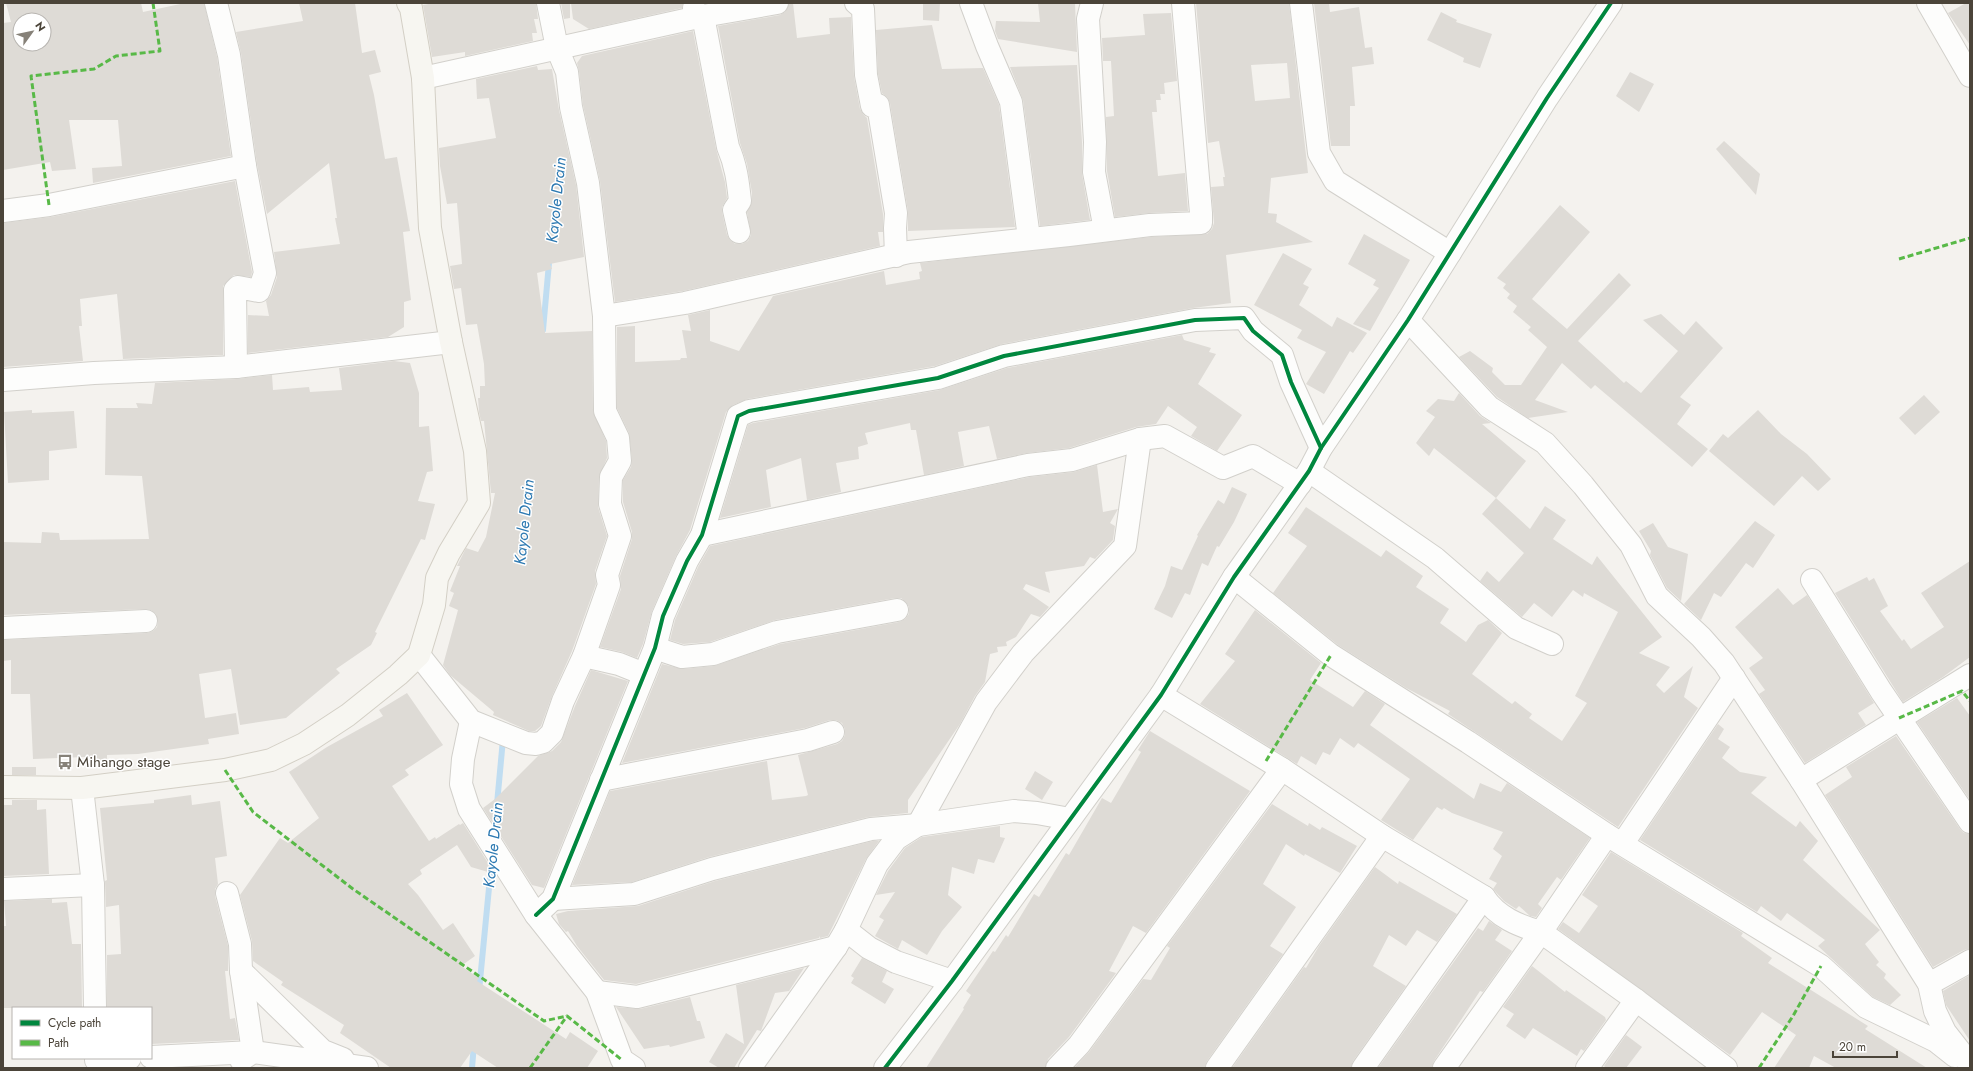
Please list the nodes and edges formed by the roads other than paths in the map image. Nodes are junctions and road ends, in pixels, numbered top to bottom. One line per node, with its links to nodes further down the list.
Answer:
1 (216, 3): 16 (street)
2 (408, 3): 15 (street)
3 (548, 3): 13 (street)
4 (777, 3): 12 (street)
5 (856, 3): 22 (street)
6 (971, 3): 20 (street)
7 (1092, 3): 18 (street)
8 (1183, 3): 18 (street)
9 (1301, 3): 21 (street)
10 (1611, 3): 21 (street)
11 (1928, 3): 14 (street)
12 (698, 9): 13 (street); 19 (street)
13 (557, 48): 15 (street); 23 (street)
14 (1970, 76)
15 (423, 78): 25 (street)
16 (245, 166): 17 (street); 26 (street)
17 (3, 211)
18 (1105, 230): 20 (street)
19 (739, 232)
20 (1029, 238): 22 (street)
21 (1450, 253): 24 (street)
22 (896, 256): 23 (street)
23 (604, 316): 40 (street)
24 (1408, 320): 29 (street); 43 (street)
25 (451, 342): 26 (street); 39 (street)
26 (236, 367): 27 (street)
27 (3, 380)
28 (1140, 439): 30 (street); 31 (street); 55 (street)
29 (1321, 448): 30 (street); 31 (street)
30 (1305, 478): 32 (street); 37 (street)
31 (702, 536): 38 (street)
32 (1234, 577): 44 (street); 57 (street)
33 (1812, 580): 45 (street)
34 (897, 610): 38 (street)
35 (146, 621): 36 (street)
36 (3, 628)
37 (1552, 644)
38 (655, 648): 41 (street)
39 (418, 655): 46 (street); 52 (street)
40 (584, 656): 41 (street); 46 (street)
41 (644, 674): 49 (street)
42 (1970, 675): 45 (street)
43 (1734, 678): 50 (street); 57 (street)
44 (1161, 695): 48 (street); 53 (street)
45 (1899, 718): 50 (street); 54 (street)
46 (471, 721): 63 (street)
47 (833, 732): 49 (street)
48 (1282, 769): 56 (street); 84 (street)
49 (601, 780): 62 (street)
50 (1801, 780): 69 (street)
51 (3, 787): 52 (street)
52 (82, 788): 58 (street)
53 (1070, 819): 55 (street); 68 (street)
54 (1970, 822)
55 (918, 825): 62 (street); 65 (street)
56 (1382, 836): 61 (street); 85 (street)
57 (1615, 839): 64 (street); 89 (street)
58 (93, 885): 59 (street); 72 (street)
59 (3, 890)
60 (227, 893): 67 (street)
61 (1484, 896): 64 (street); 86 (street)
62 (553, 899): 63 (street)
63 (536, 915): 70 (street)
64 (1541, 932): 71 (street); 87 (street)
65 (841, 939): 68 (street); 70 (street); 82 (street)
66 (1970, 962): 69 (street)
67 (241, 971): 73 (street); 80 (street)
68 (952, 981): 83 (street)
69 (1929, 984): 77 (street)
70 (597, 992): 81 (street)
71 (1636, 1000): 78 (street); 88 (street)
72 (95, 1007)
73 (253, 1052): 74 (street); 79 (street); 80 (street)
74 (152, 1057)
75 (122, 1059): 76 (street)
76 (96, 1062)
77 (1970, 1064)
78 (1723, 1067)
79 (236, 1068)
80 (368, 1068)
81 (634, 1068)
82 (750, 1068)
83 (885, 1068)
84 (1057, 1068)
85 (1217, 1068)
86 (1362, 1068)
87 (1444, 1068)
88 (1588, 1068)
89 (1970, 1068)

